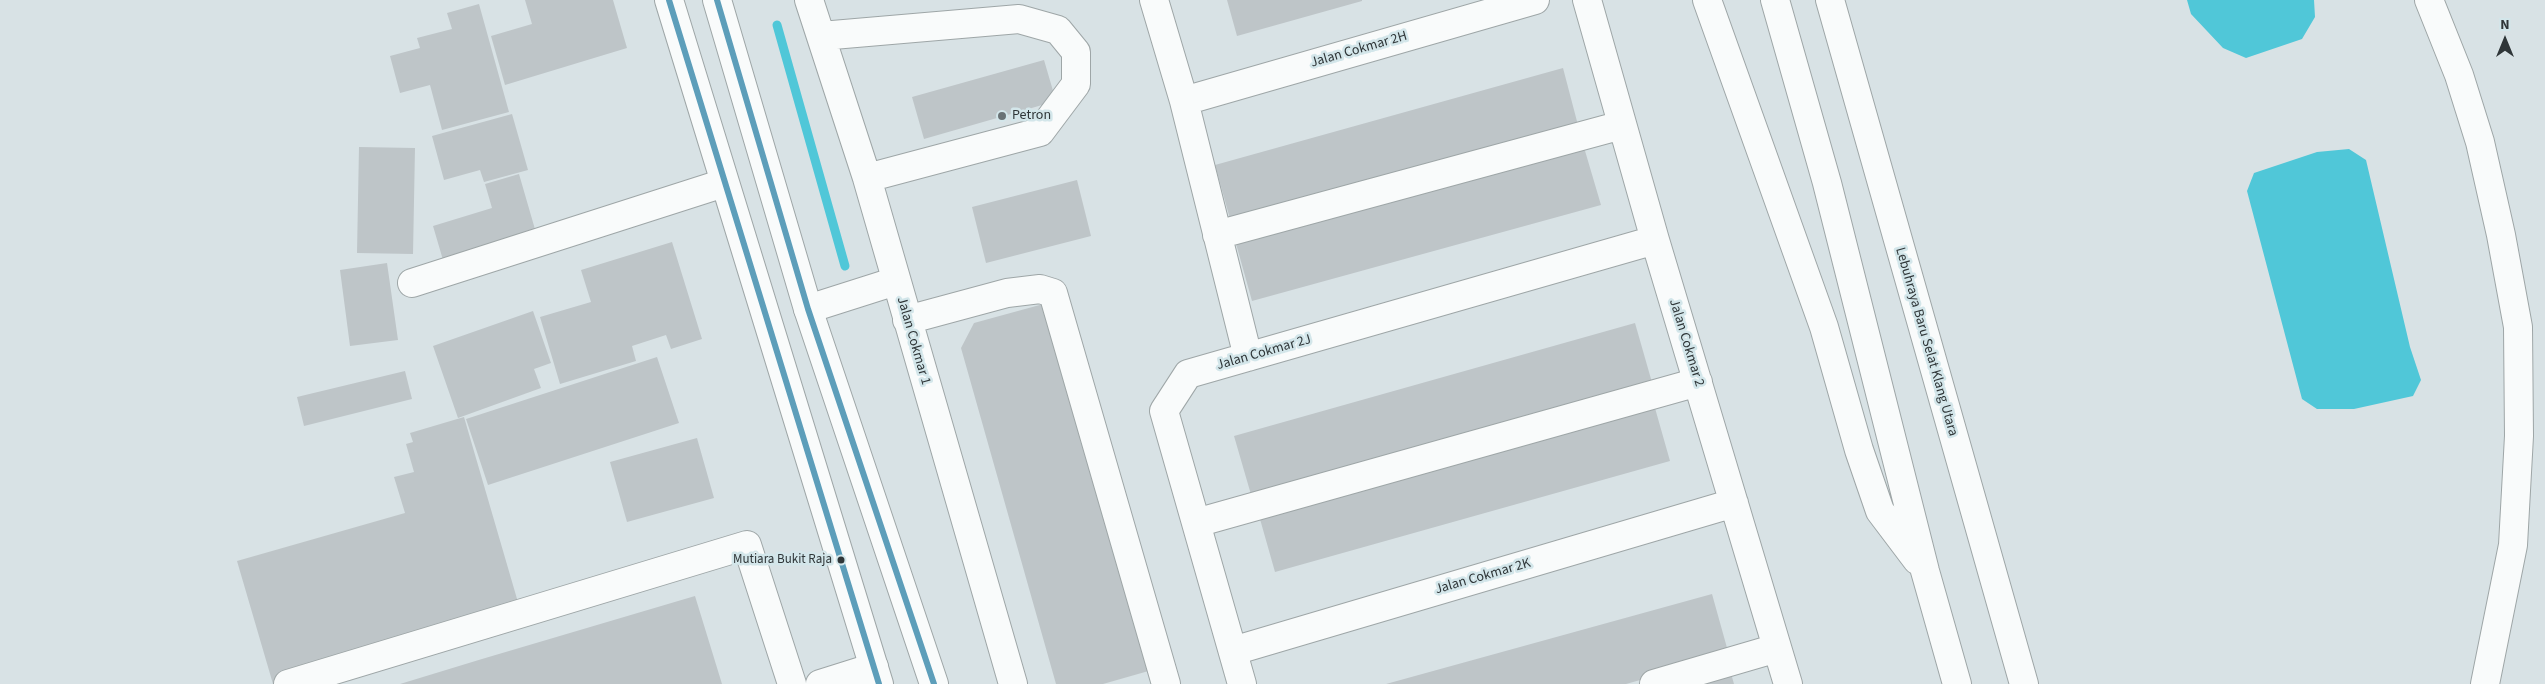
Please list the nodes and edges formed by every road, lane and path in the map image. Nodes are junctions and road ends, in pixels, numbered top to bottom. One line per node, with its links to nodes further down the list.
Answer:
1 (669, 0): 15 (main road)
2 (717, 0): 20 (main road)
3 (810, 0): 11 (main road, Jalan Cokmar 1)
4 (1154, 0): 12 (main road)
5 (1534, 0): 12 (main road, Jalan Cokmar 2H)
6 (1587, 0): 13 (main road, Jalan Cokmar 2)
7 (1707, 0): 26 (main road)
8 (1775, 0): 26 (main road)
9 (1830, 0): 41 (main road, Lebuhraya Baru Selat Klang Utara)
10 (2429, 0): 42 (main road)
11 (821, 36): 14 (main road, Jalan Cokmar 1); 14 (main road)
12 (1184, 101): 16 (main road)
13 (1622, 125): 16 (main road); 17 (main road, Jalan Cokmar 2)
14 (867, 178): 18 (main road, Jalan Cokmar 1)
15 (724, 183): 19 (main road); 29 (main road)
16 (1217, 235): 22 (main road)
17 (1655, 240): 22 (main road, Jalan Cokmar 2J); 23 (main road, Jalan Cokmar 2)
18 (896, 281): 20 (main road); 21 (main road, Jalan Cokmar 1)
19 (412, 283)
20 (808, 309): 35 (main road)
21 (907, 320): 31 (main road); 36 (main road, Jalan Cokmar 1)
22 (1248, 357): 25 (main road, Jalan Cokmar 2J)
23 (1698, 382): 24 (main road, Jalan Cokmar 2); 25 (main road)
24 (1734, 503): 27 (main road, Jalan Cokmar 2); 28 (main road, Jalan Cokmar 2K)
25 (1196, 523): 28 (main road, Jalan Cokmar 2J)
26 (1925, 571): 40 (main road)
27 (1777, 648): 38 (main road); 39 (main road, Jalan Cokmar 2)
28 (1233, 650): 37 (main road, Jalan Cokmar 2J)
29 (876, 676): 34 (main road)
30 (326, 679): 32 (main road); 33 (main road)
31 (1162, 683)
32 (288, 684)
33 (792, 684)
34 (820, 684)
35 (934, 684)
36 (1013, 684)
37 (1242, 684)
38 (1654, 684)
39 (1788, 684)
40 (1957, 684)
41 (2024, 684)
42 (2486, 684)

